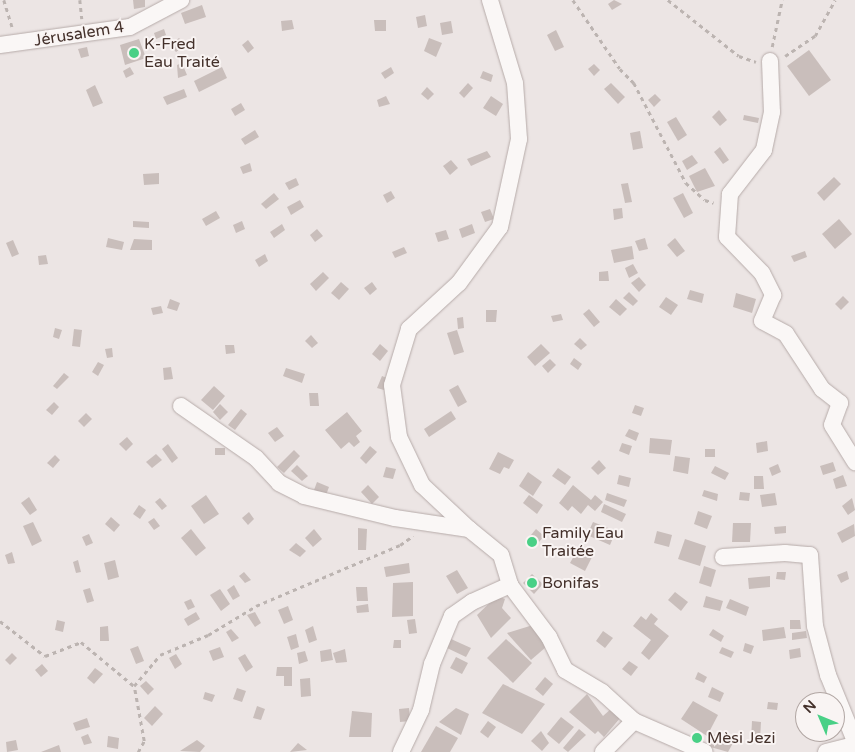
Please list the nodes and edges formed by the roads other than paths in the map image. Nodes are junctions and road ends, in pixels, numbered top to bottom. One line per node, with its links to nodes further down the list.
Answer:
1 (181, 0): 3 (street, Jérusalem 4)
2 (490, 0): 9 (street)
3 (0, 45)
4 (770, 61): 6 (street)
5 (181, 406): 8 (street)
6 (855, 462)
7 (270, 486): 8 (street)
8 (287, 486): 9 (street)
9 (469, 529): 11 (street)
10 (723, 557): 13 (street)
11 (510, 585): 12 (street); 15 (street)
12 (634, 722): 16 (street); 17 (street)
13 (855, 741)
14 (855, 746): 18 (street)
15 (401, 752)
16 (603, 752)
17 (706, 752)
18 (826, 752)

